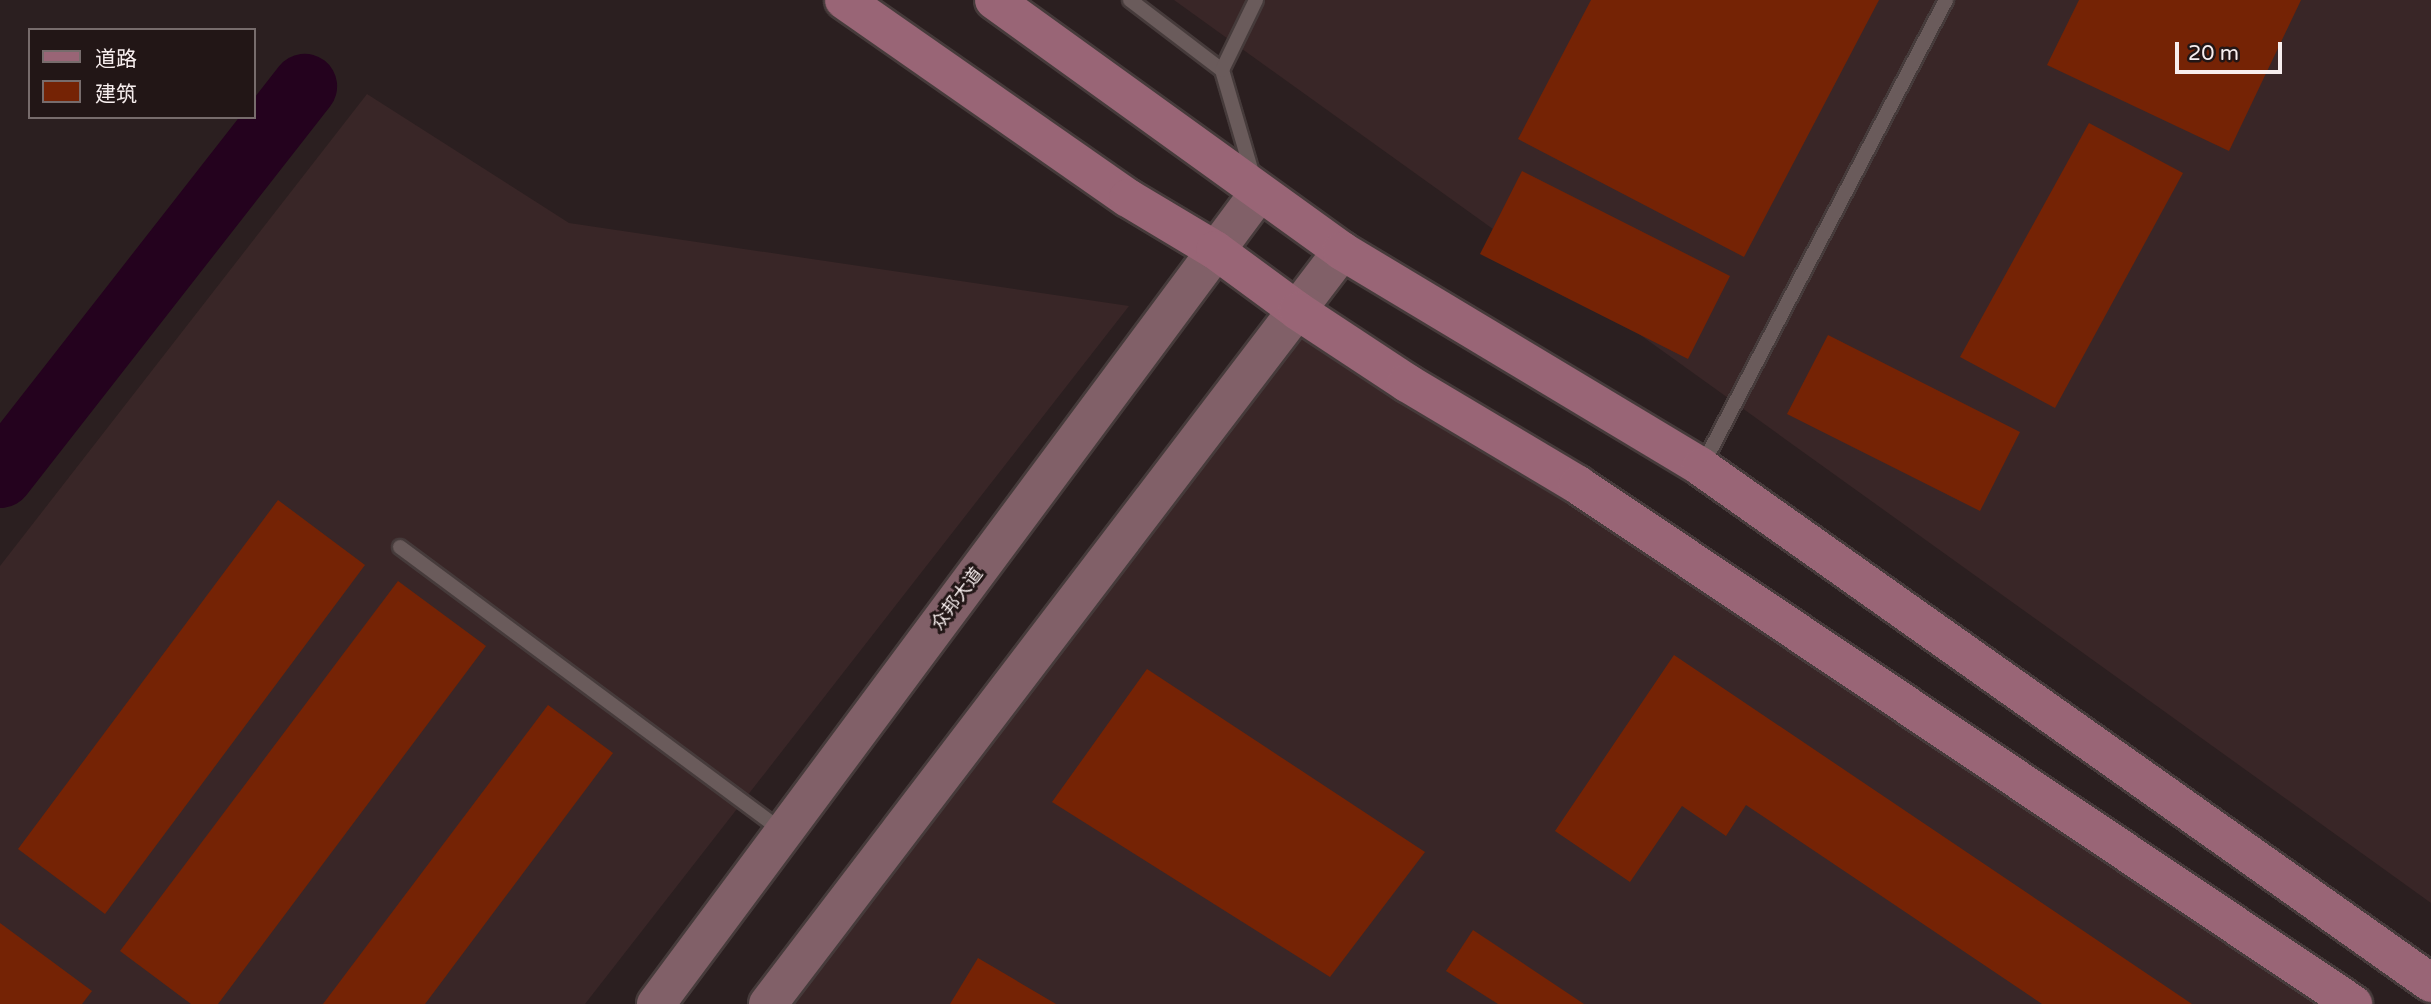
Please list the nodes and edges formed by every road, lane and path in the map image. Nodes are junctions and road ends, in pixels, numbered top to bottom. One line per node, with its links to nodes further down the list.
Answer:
1 (844, 0): 8 (main road)
2 (993, 0): 7 (main road)
3 (1130, 0): 6 (lane)
4 (1256, 0): 6 (lane)
5 (1946, 0): 11 (lane)
6 (1222, 70): 7 (lane)
7 (1258, 194): 8 (main road, 众邦大道); 9 (main road)
8 (1215, 250): 10 (main road); 13 (main road, 众邦大道)
9 (1342, 251): 10 (main road); 11 (main road)
10 (1298, 312): 16 (main road); 17 (main road)
11 (1702, 467): 14 (main road)
12 (400, 547): 13 (lane)
13 (784, 832): 15 (main road, 众邦大道)
14 (2431, 983)
15 (656, 1004)
16 (768, 1004)
17 (2353, 1004)

